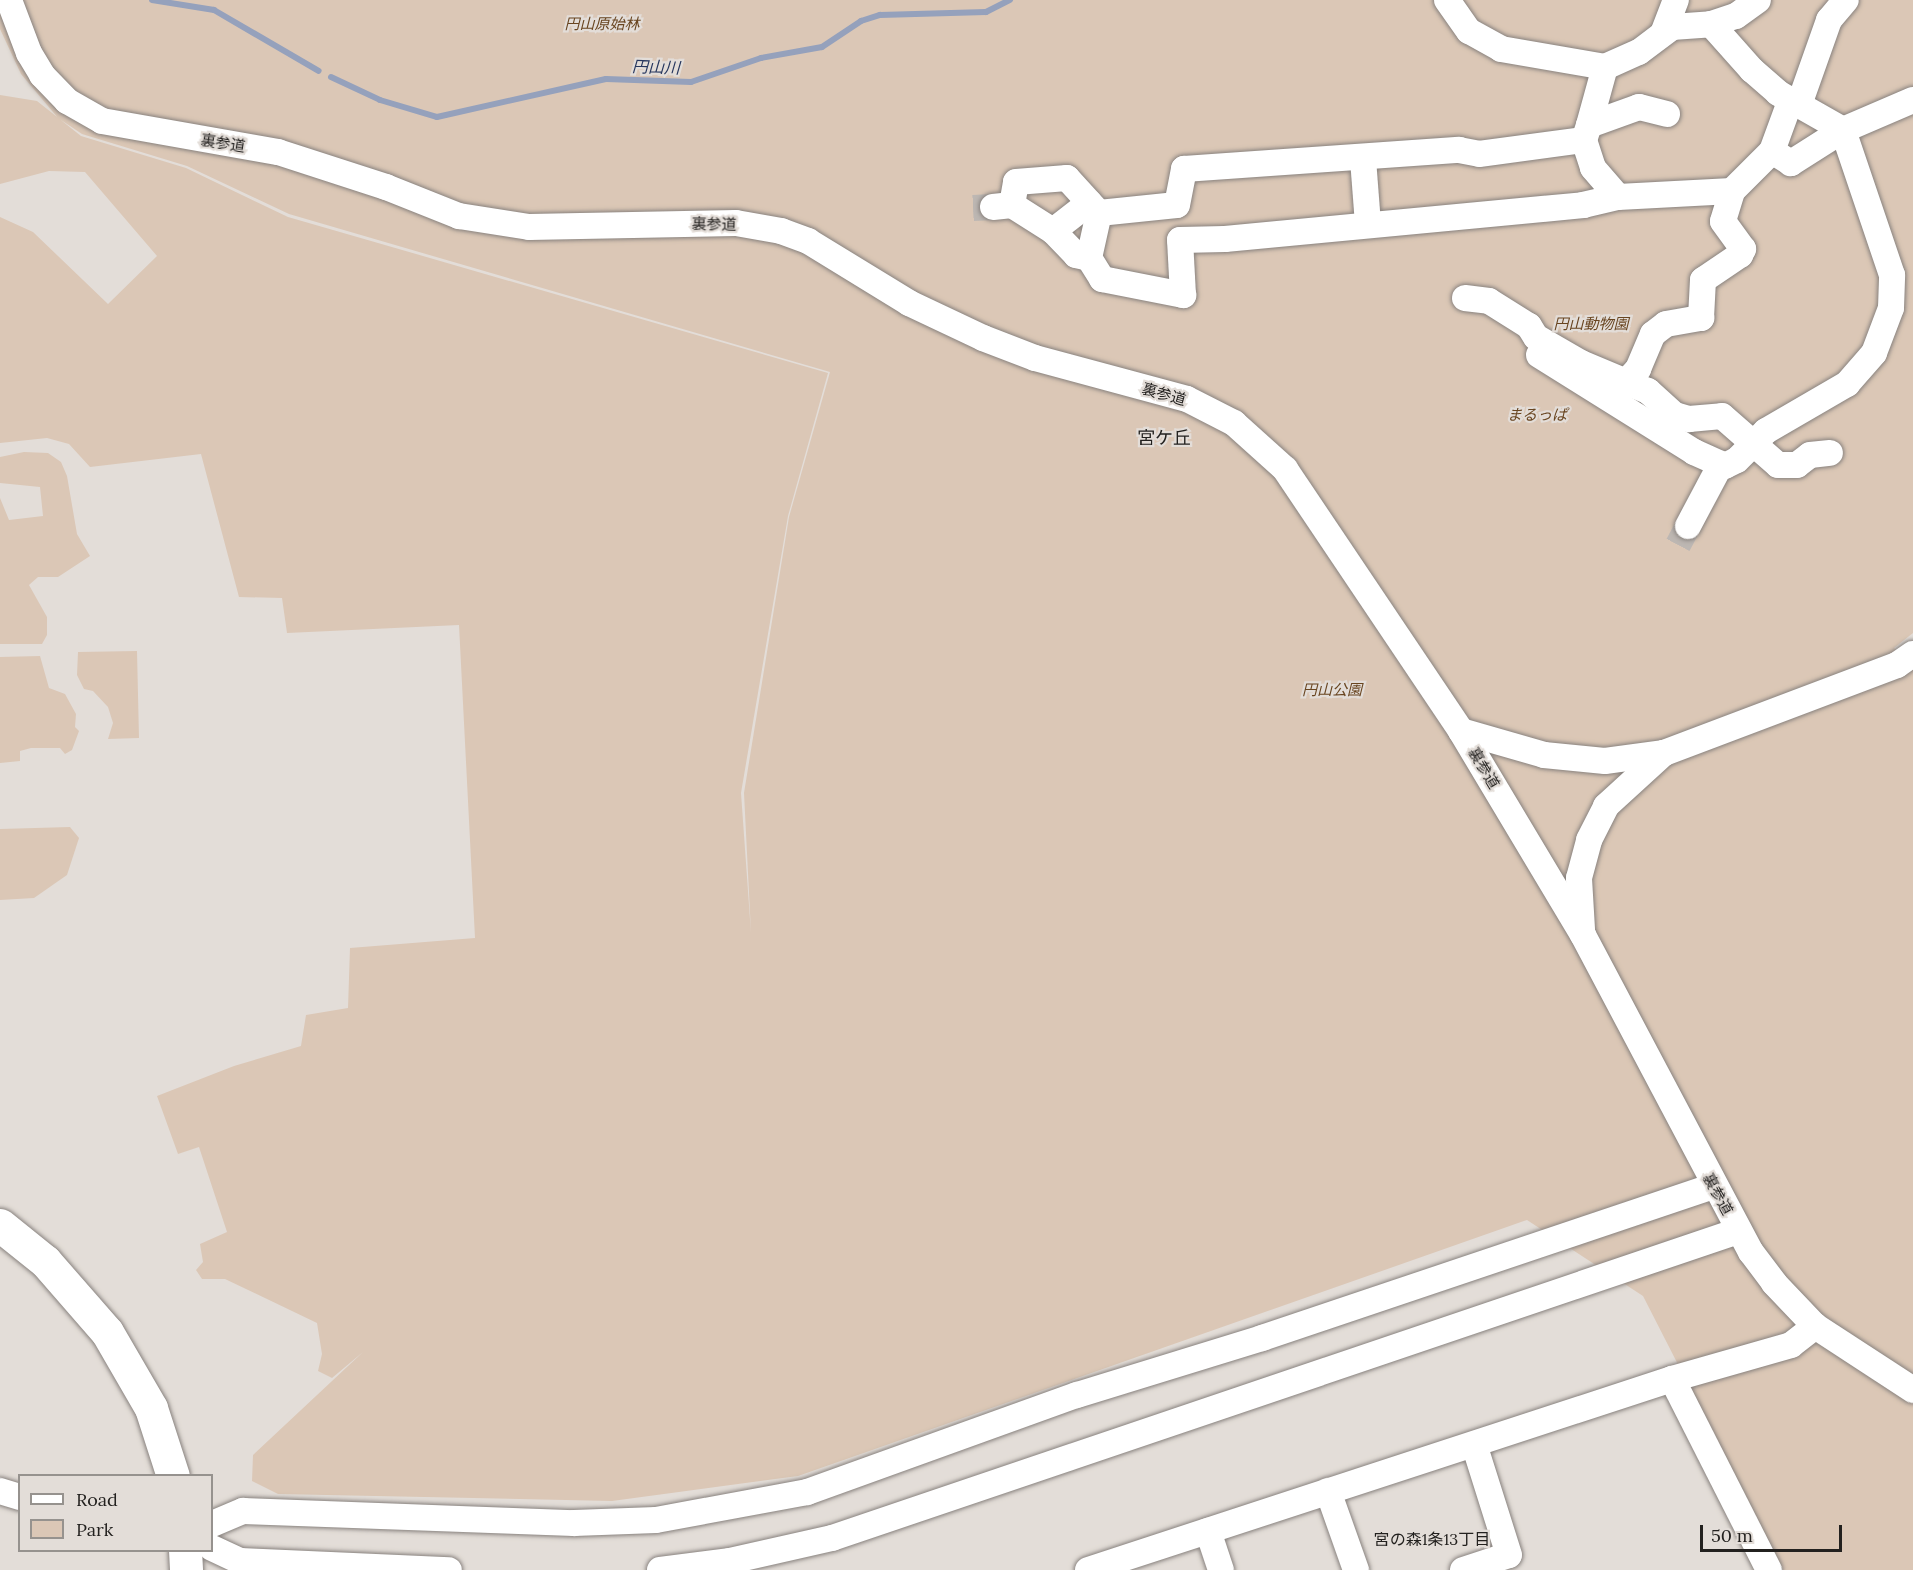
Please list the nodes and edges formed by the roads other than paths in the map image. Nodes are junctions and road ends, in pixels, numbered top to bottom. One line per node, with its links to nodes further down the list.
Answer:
1 (9, 0): 32 (street, 裏参道)
2 (1447, 0): 8 (street)
3 (1676, 0): 7 (street)
4 (1758, 0): 6 (street)
5 (1840, 2): 10 (street)
6 (1711, 24): 7 (street); 10 (street)
7 (1664, 31): 8 (street)
8 (1605, 67): 13 (street)
9 (1913, 100): 12 (street)
10 (1796, 101): 12 (street); 14 (street)
11 (1667, 114): 13 (street)
12 (1842, 130): 14 (street); 27 (street)
13 (1586, 133): 15 (street); 17 (street)
14 (1772, 152): 16 (street)
15 (1363, 159): 18 (street); 20 (street)
16 (1732, 191): 17 (street); 26 (street)
17 (1618, 197): 20 (street)
18 (1177, 206): 19 (street); 22 (street)
19 (1094, 208): 21 (street); 21 (street); 23 (street)
20 (1368, 224): 22 (street)
21 (1053, 231): 23 (street)
22 (1180, 240): 23 (street)
23 (1089, 258)
24 (1465, 298): 26 (street)
25 (1539, 355): 29 (street)
26 (1624, 384): 27 (street)
27 (1752, 442): 28 (street); 29 (street)
28 (1830, 453)
29 (1721, 464): 30 (street)
30 (1688, 526)
31 (1913, 654): 33 (street)
32 (1461, 731): 33 (street); 34 (street, 裏参道)
33 (1664, 753): 34 (street)
34 (1583, 935): 35 (street, 裏参道)
35 (1713, 1186): 37 (street, 裏参道); 46 (street)
36 (0, 1225): 42 (main road)
37 (1738, 1231): 38 (street, 裏参道); 53 (street)
38 (1815, 1326): 39 (street); 40 (street, 裏参道)
39 (1672, 1379): 41 (street); 58 (street)
40 (1913, 1390)
41 (1474, 1444): 44 (street); 57 (street)
42 (172, 1474)
43 (0, 1491): 45 (street)
44 (1328, 1491): 47 (street); 56 (street)
45 (18, 1496)
46 (213, 1524)
47 (1208, 1531): 54 (street); 55 (street)
48 (213, 1548): 51 (street)
49 (185, 1552): 50 (main road)
50 (186, 1570)
51 (449, 1570)
52 (660, 1570): 53 (street)
53 (672, 1570)
54 (1088, 1570)
55 (1221, 1570)
56 (1356, 1570)
57 (1463, 1570)
58 (1769, 1570)

